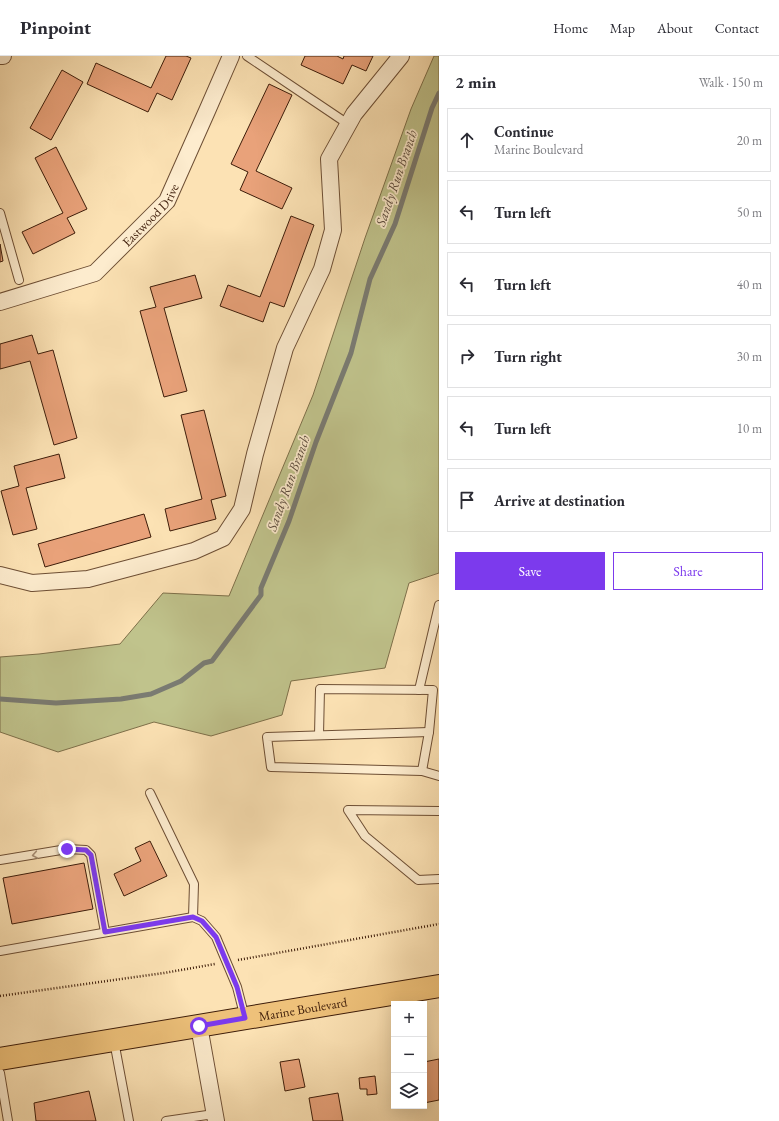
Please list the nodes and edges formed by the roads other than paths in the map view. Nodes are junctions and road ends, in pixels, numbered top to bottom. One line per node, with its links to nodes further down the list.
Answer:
1 (0, 56): 2 (street)
2 (3, 56)
3 (247, 56): 6 (lane)
4 (401, 56): 6 (street)
5 (228, 57): 9 (street, Eastwood Drive)
6 (348, 124): 10 (street)
7 (0, 213): 8 (lane)
8 (19, 280)
9 (0, 302)
10 (0, 575)
11 (439, 605): 12 (lane)
12 (419, 690): 13 (lane); 14 (lane)
13 (429, 732): 14 (lane); 15 (lane)
14 (320, 735): 15 (lane)
15 (422, 771): 16 (lane)
16 (439, 776)
17 (150, 793): 21 (lane)
18 (439, 811): 20 (lane)
19 (0, 860): 22 (lane, one-way to 19)
20 (439, 879)
21 (193, 917): 22 (lane); 25 (lane)
22 (105, 932): 23 (lane)
23 (0, 949)
24 (439, 986): 25 (main road, Marine Boulevard)
25 (245, 1018): 26 (main road, Marine Boulevard)
26 (199, 1026): 27 (main road, Marine Boulevard); 30 (street)
27 (113, 1040): 28 (main road, Marine Boulevard); 32 (lane)
28 (0, 1059)
29 (0, 1073): 31 (lane)
30 (215, 1117): 33 (lane)
31 (8, 1121)
32 (129, 1121)
33 (166, 1121)

